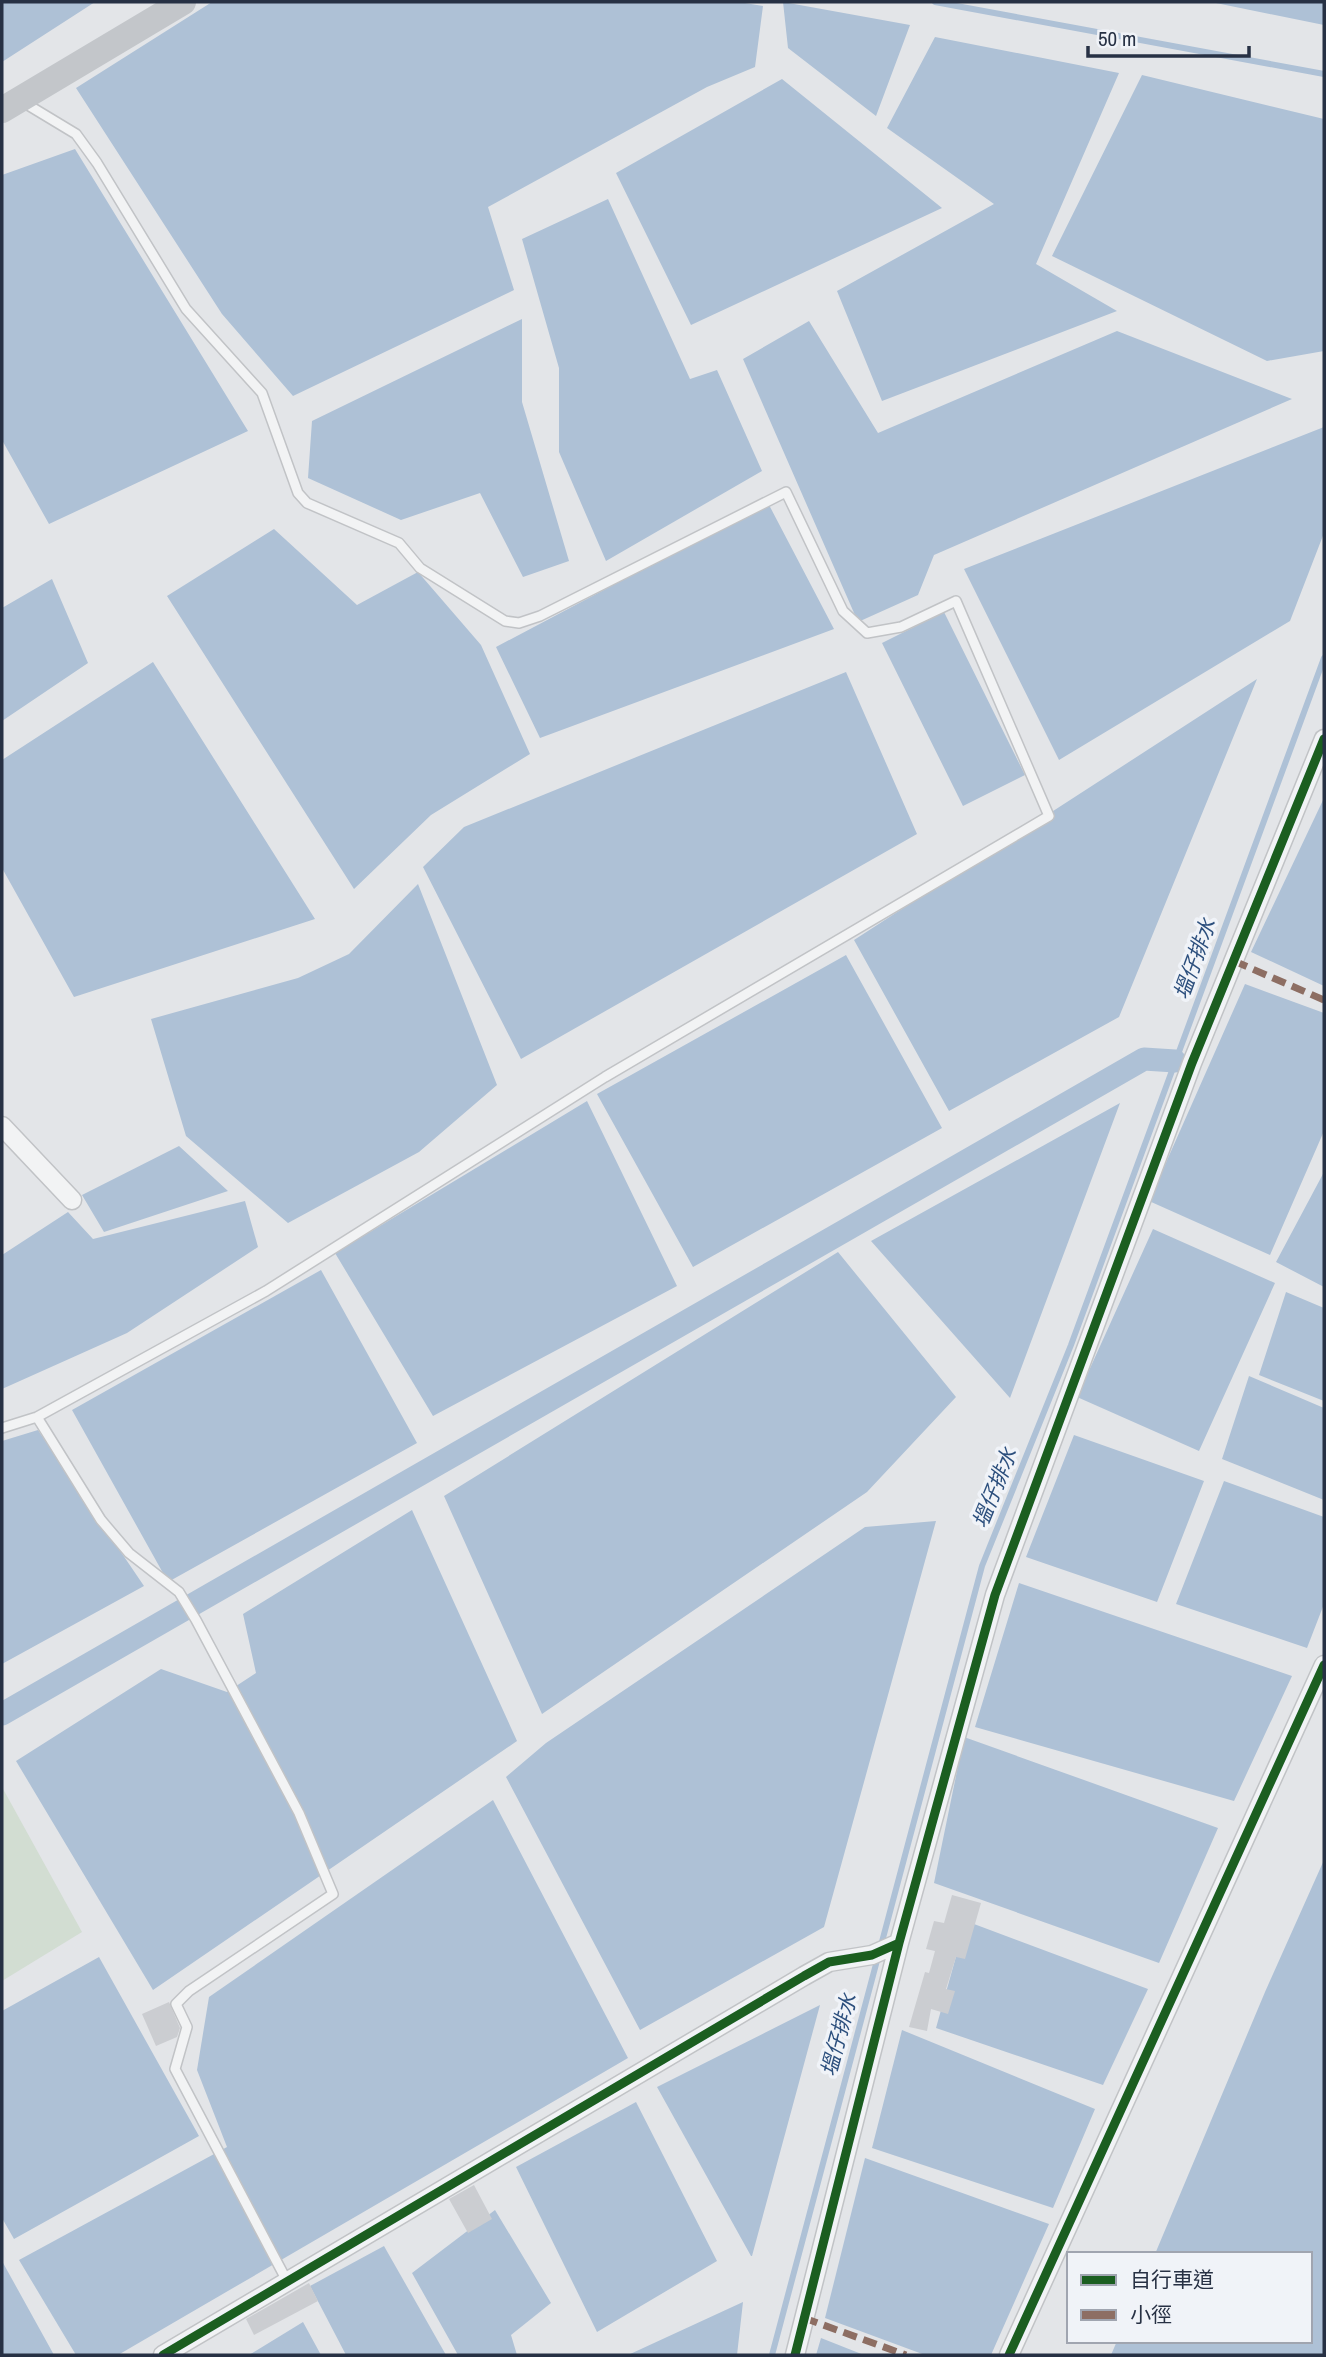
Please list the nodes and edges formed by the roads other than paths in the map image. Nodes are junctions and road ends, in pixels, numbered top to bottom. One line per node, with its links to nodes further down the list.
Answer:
1 (183, 2): 2 (main road)
2 (10, 105): 6 (lane)
3 (1324, 739): 9 (street)
4 (2, 1126): 5 (street)
5 (72, 1200)
6 (37, 1417): 7 (lane); 10 (lane)
7 (2, 1428)
8 (1324, 1665): 13 (street)
9 (899, 1943): 10 (street); 12 (street)
10 (287, 2281): 11 (street)
11 (163, 2355)
12 (795, 2355)
13 (1009, 2355)

